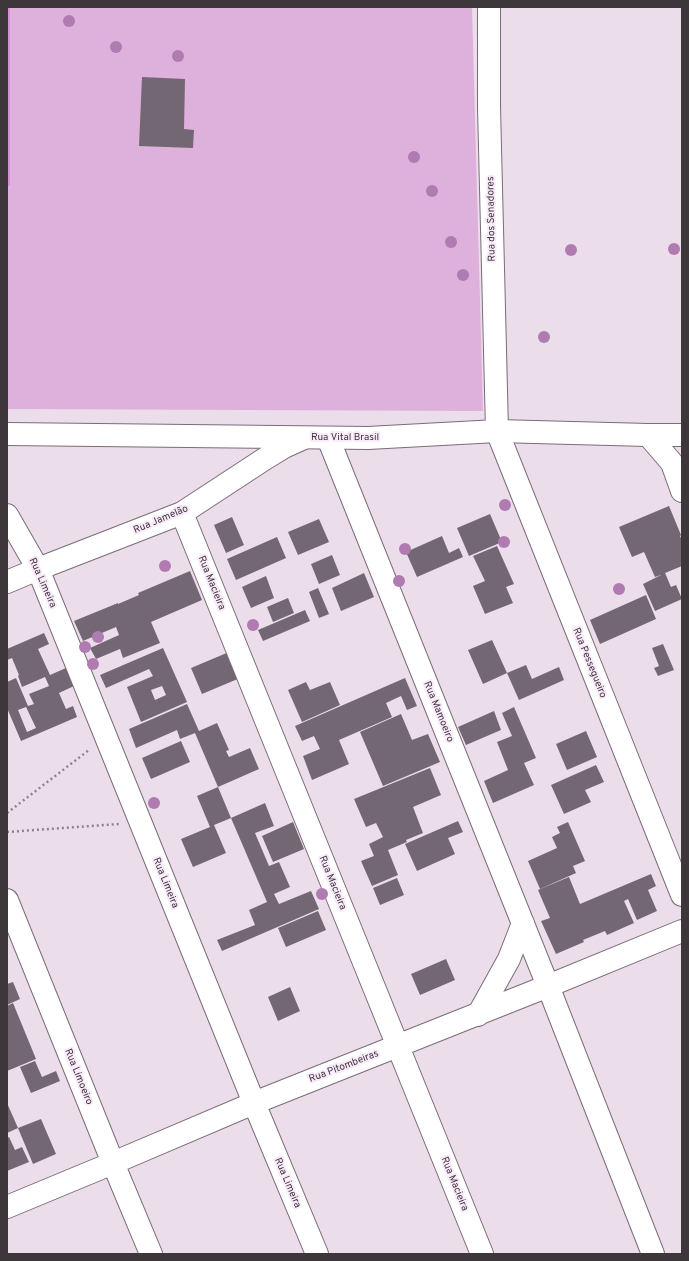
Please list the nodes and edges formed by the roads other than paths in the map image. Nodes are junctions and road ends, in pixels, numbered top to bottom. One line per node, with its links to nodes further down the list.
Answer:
1 (489, 7): 2 (street, Rua dos Senadores)
2 (497, 431): 4 (street, Rua Vital Brasil); 7 (street, Rua Vital Brasil); 13 (street, Rua Pessegueiro)
3 (7, 434): 6 (street, Rua Vital Brasil)
4 (648, 435): 5 (street, Rua Vital Brasil); 8 (street)
5 (682, 435)
6 (304, 438): 7 (street, Rua Vital Brasil); 9 (street, Rua Jamelão)
7 (328, 438): 15 (street, Rua Mamoeiro)
8 (682, 491)
9 (182, 513): 11 (street, Rua Jamelão); 19 (street, Rua Macieira)
10 (7, 515): 11 (street, Rua Limeira)
11 (38, 569): 12 (street, Rua Jamelão); 20 (street, Rua Limeira)
12 (7, 582)
13 (682, 895)
14 (7, 900): 21 (street, Rua Limoeiro)
15 (523, 923): 17 (street, Rua Mamoeiro); 18 (street)
16 (682, 931): 17 (street, Rua Pitombeiras)
17 (548, 986): 18 (street, Rua Pitombeiras); 26 (street, Rua Mamoeiro)
18 (478, 1014): 19 (street, Rua Pitombeiras)
19 (398, 1046): 20 (street, Rua Pitombeiras); 25 (street, Rua Macieira)
20 (254, 1102): 21 (street, Rua Pitombeiras); 24 (street, Rua Limeira)
21 (113, 1164): 22 (street, Rua Pitombeiras); 23 (street, Rua Limoeiro)
22 (7, 1207)
23 (151, 1254)
24 (317, 1254)
25 (482, 1254)
26 (653, 1254)

